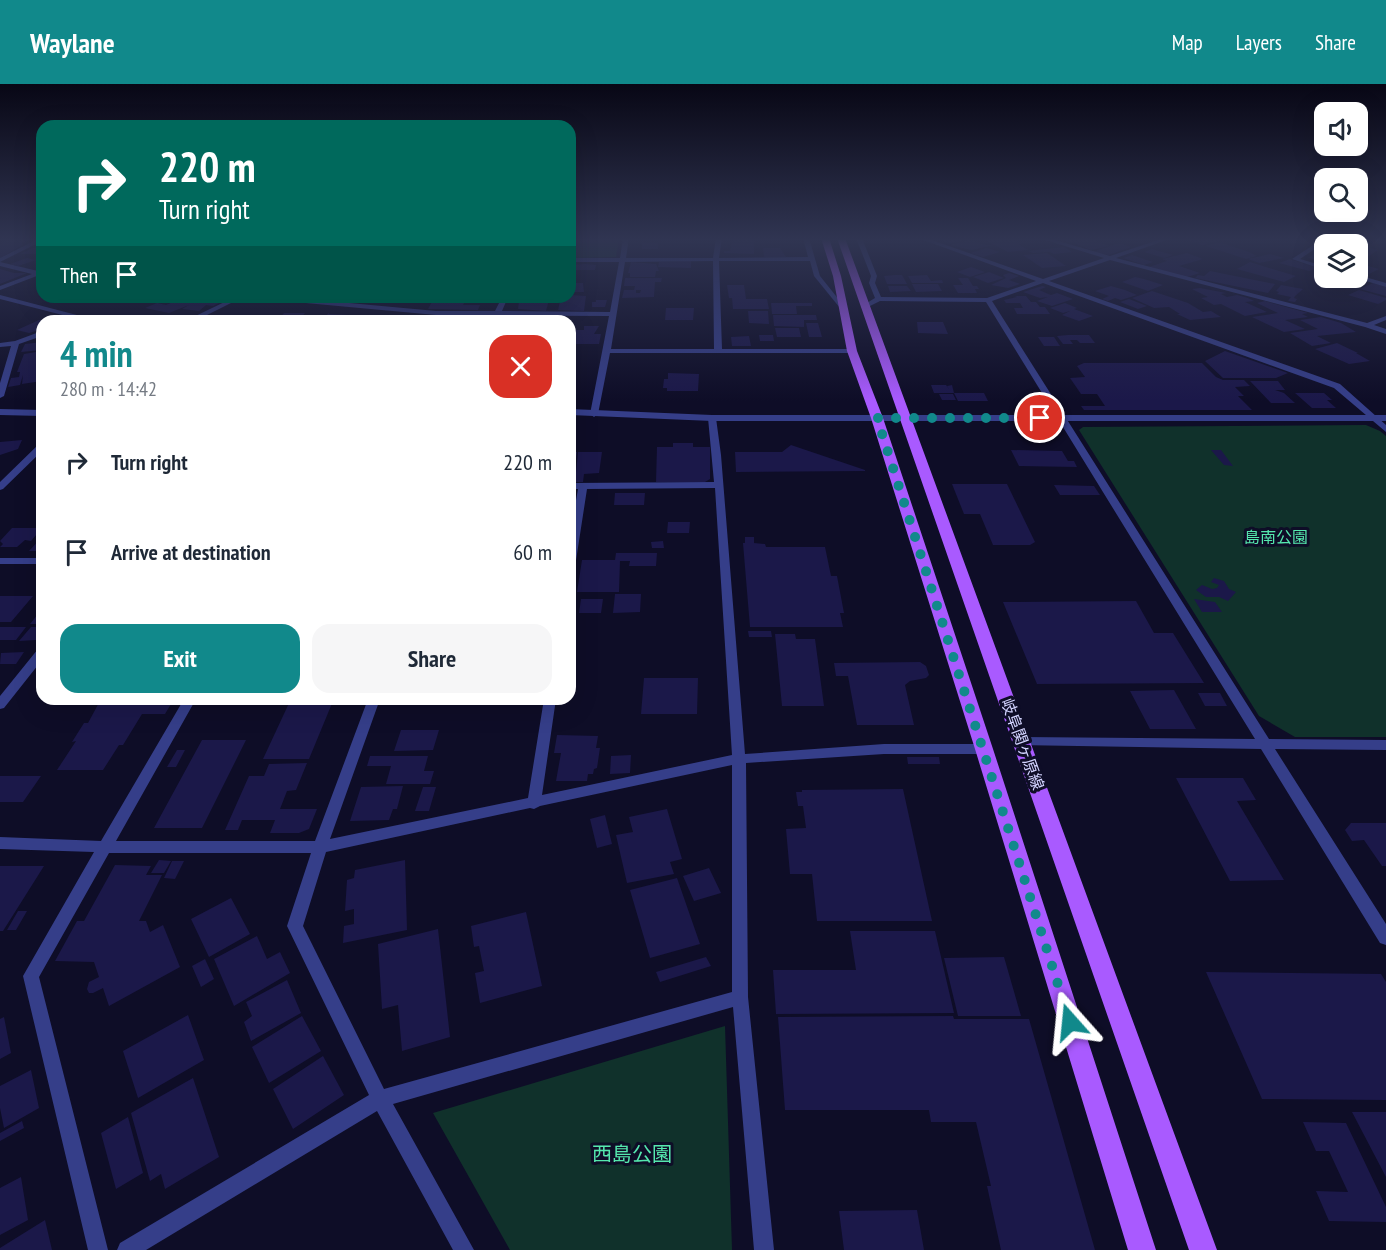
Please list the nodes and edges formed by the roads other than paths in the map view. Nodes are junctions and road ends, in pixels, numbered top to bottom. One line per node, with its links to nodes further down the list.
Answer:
1 (616, 292): 20 (street)
2 (717, 292): 30 (street)
3 (830, 292): 18 (street)
4 (844, 292): 18 (main road, 岐阜関ヶ原線)
5 (861, 292): 16 (main road, 岐阜関ヶ原線)
6 (872, 292): 16 (street)
7 (1010, 292): 11 (street)
8 (1075, 292): 41 (street)
9 (1242, 292): 24 (street)
10 (0, 297): 21 (street)
11 (988, 300): 16 (street); 40 (street)
12 (227, 303): 22 (street)
13 (332, 303): 17 (street)
14 (380, 303): 17 (street)
15 (502, 303): 19 (street)
16 (871, 303): 39 (main road, 岐阜関ヶ原線)
17 (378, 307): 19 (street)
18 (842, 307): 31 (main road, 岐阜関ヶ原線)
19 (498, 313): 20 (street)
20 (612, 314): 29 (street)
21 (60, 315)
22 (202, 315)
23 (1386, 318): 24 (street)
24 (1368, 325): 25 (street)
25 (1386, 332)
26 (36, 335): 27 (street)
27 (16, 343): 28 (street); 32 (street)
28 (0, 345)
29 (608, 351): 30 (street); 36 (street)
30 (718, 351): 31 (street)
31 (852, 351): 38 (main road, 岐阜関ヶ原線)
32 (0, 396)
33 (0, 412): 34 (street)
34 (36, 412)
35 (576, 412): 36 (street)
36 (594, 414): 37 (street)
37 (712, 418): 38 (street); 45 (street)
38 (877, 418): 39 (street); 60 (main road, 岐阜関ヶ原線)
39 (904, 418): 40 (street); 57 (main road, 岐阜関ヶ原線)
40 (1063, 418): 41 (street); 58 (street)
41 (1373, 418): 42 (street); 43 (street)
42 (1386, 418)
43 (1386, 429)
44 (36, 452): 48 (street)
45 (718, 485): 47 (street); 61 (street)
46 (576, 486): 47 (street)
47 (583, 486): 49 (street)
48 (0, 487)
49 (576, 530)
50 (0, 561): 51 (street)
51 (36, 561)
52 (36, 660): 53 (street)
53 (0, 705)
54 (187, 705): 64 (street)
55 (372, 705): 65 (street)
56 (549, 705): 62 (street)
57 (1022, 742): 58 (street); 74 (main road, 岐阜関ヶ原線)
58 (1266, 745): 59 (street); 66 (street)
59 (1386, 746)
60 (984, 749): 61 (street); 73 (main road, 岐阜関ヶ原線)
61 (739, 759): 62 (street); 67 (street)
62 (534, 804): 65 (street)
63 (0, 843): 64 (street)
64 (106, 847): 65 (street); 69 (street)
65 (320, 847): 68 (street)
66 (1386, 938)
67 (740, 998): 68 (street); 72 (street)
68 (380, 1099): 70 (street); 71 (street)
69 (98, 1250)
70 (127, 1250)
71 (464, 1250)
72 (764, 1250)
73 (1142, 1250)
74 (1203, 1250)

